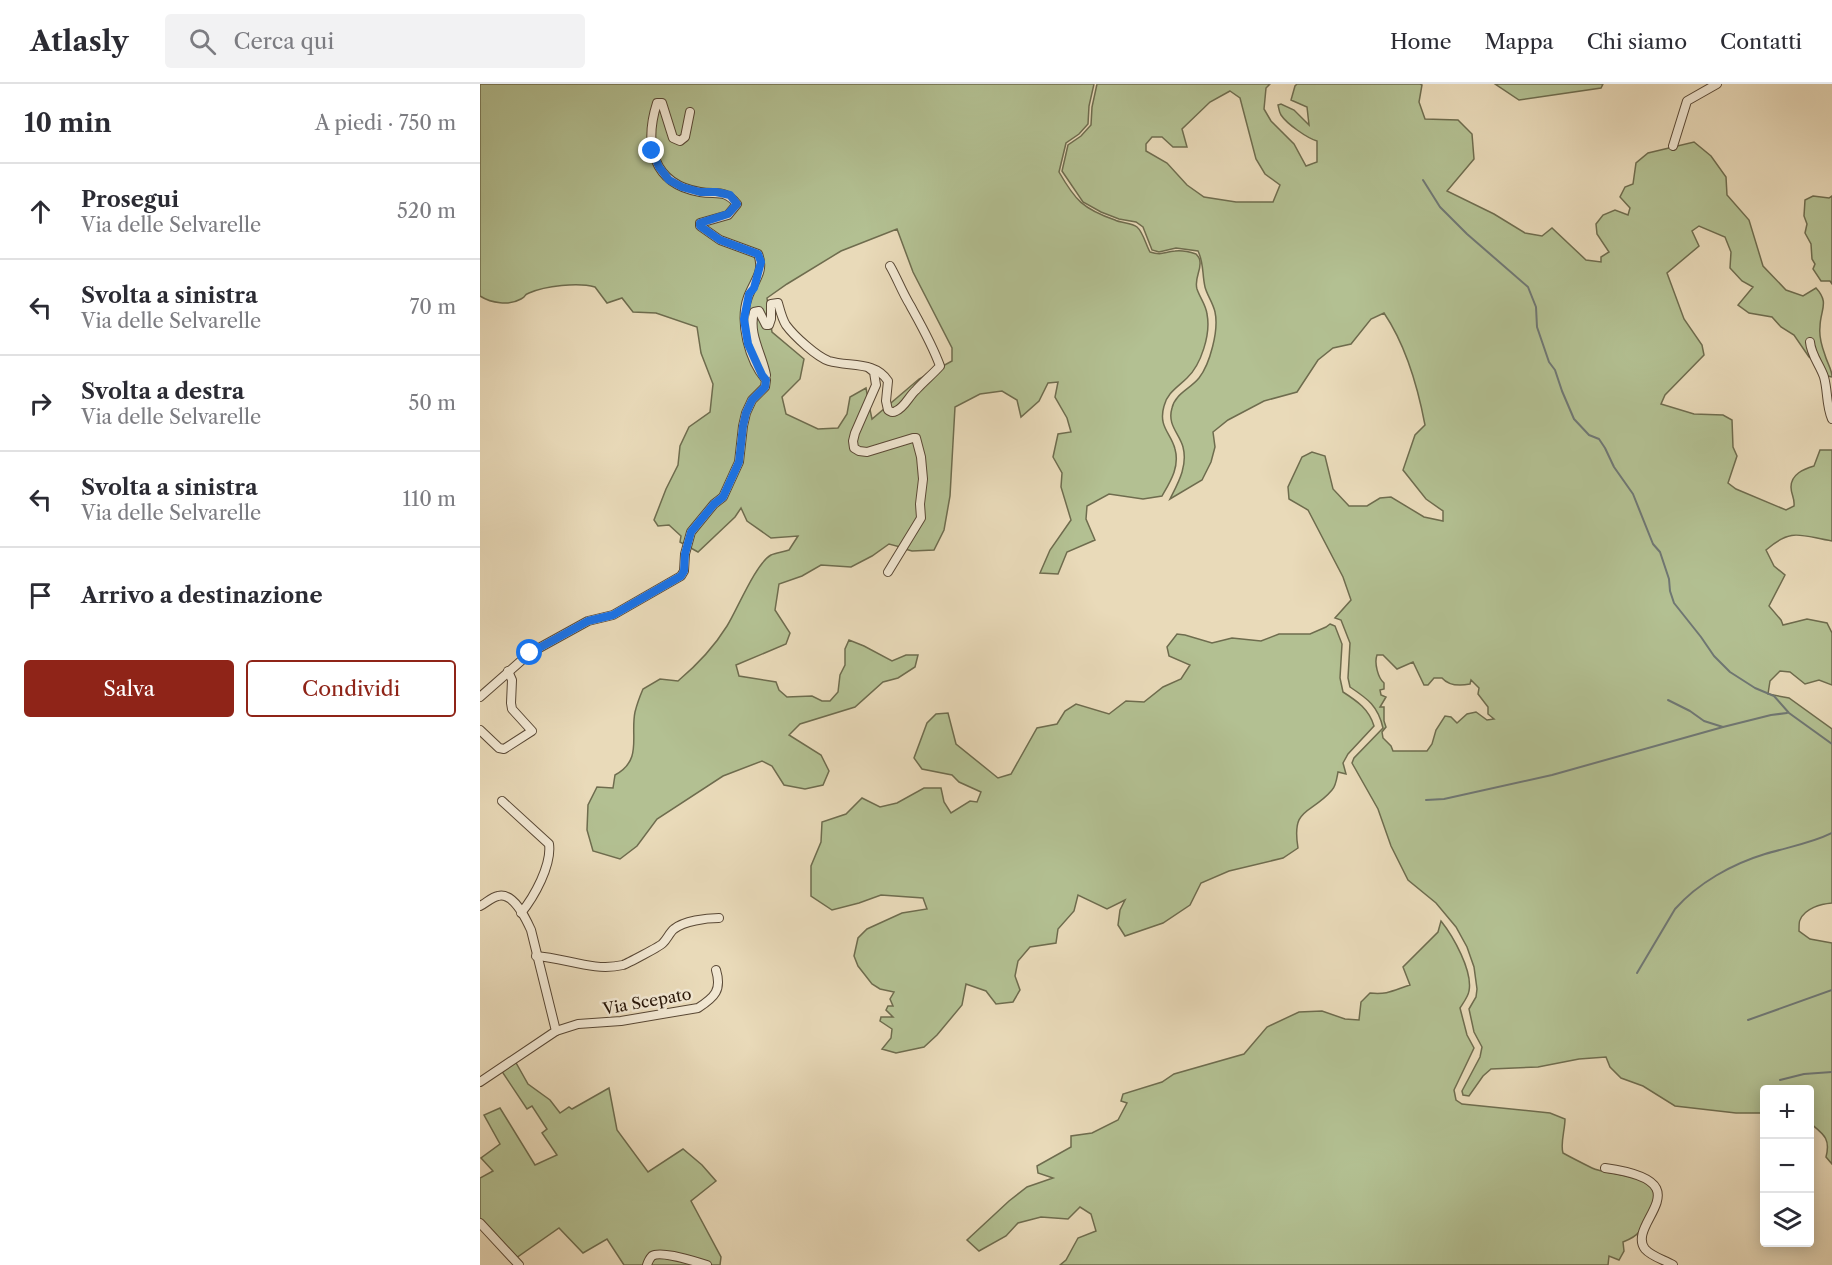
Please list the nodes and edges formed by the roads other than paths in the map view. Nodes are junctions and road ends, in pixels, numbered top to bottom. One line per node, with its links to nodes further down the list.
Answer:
1 (1717, 84): 3 (street)
2 (690, 112): 7 (street)
3 (1673, 146)
4 (890, 266): 6 (street)
5 (1810, 342): 8 (street)
6 (869, 368): 7 (street); 9 (street)
7 (766, 380): 10 (street)
8 (1832, 419)
9 (888, 572)
10 (508, 671): 11 (street); 12 (street)
11 (480, 697)
12 (480, 730)
13 (502, 801): 15 (street)
14 (480, 906): 15 (street)
15 (521, 913): 17 (street)
16 (719, 918): 17 (street)
17 (536, 956): 19 (street)
18 (716, 970): 19 (street, Via Scepato)
19 (556, 1031): 20 (street)
20 (480, 1082)
21 (1605, 1168): 26 (street)
22 (480, 1223): 23 (street)
23 (519, 1265)
24 (647, 1265): 25 (street)
25 (707, 1265)
26 (1673, 1265)

